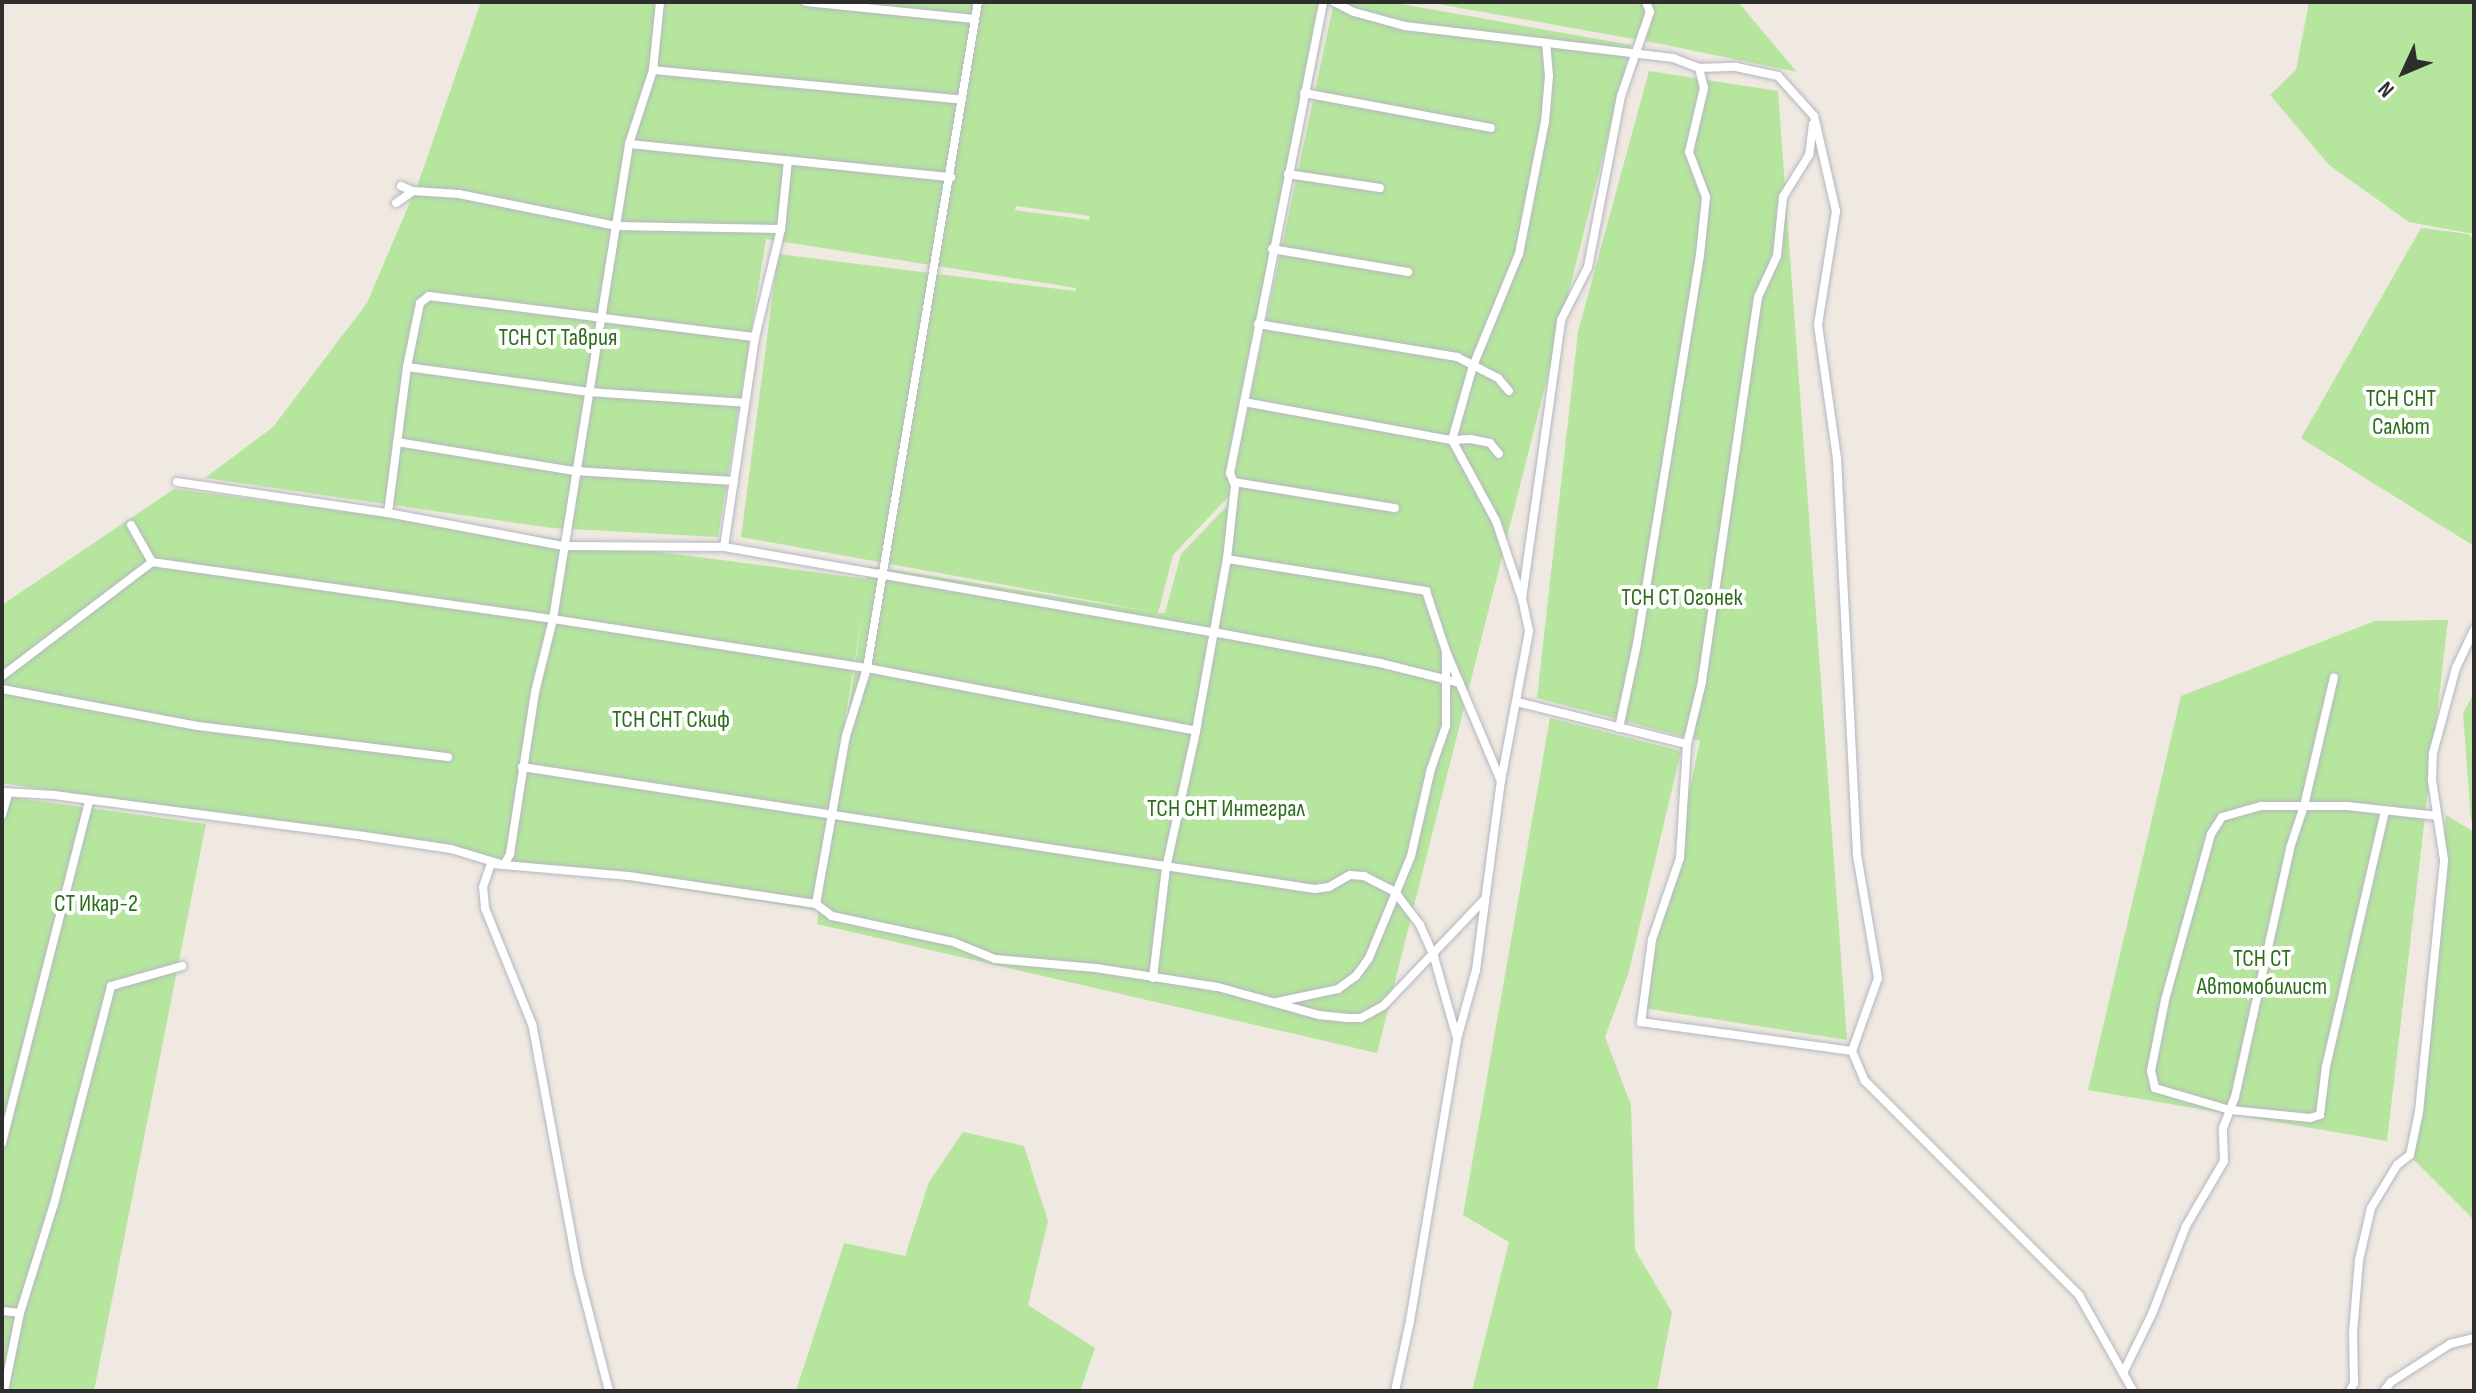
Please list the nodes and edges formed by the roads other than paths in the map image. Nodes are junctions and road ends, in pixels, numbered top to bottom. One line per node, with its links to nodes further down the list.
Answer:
1 (660, 2): 11 (street)
2 (806, 2): 7 (street)
3 (978, 2): 7 (street)
4 (1323, 2): 12 (street)
5 (1334, 2): 8 (street)
6 (1646, 2): 9 (street)
7 (974, 19): 13 (street)
8 (1546, 43): 9 (street); 31 (street)
9 (1636, 55): 10 (street); 52 (street)
10 (1699, 68): 14 (street); 64 (street)
11 (653, 70): 13 (street); 16 (street)
12 (1304, 93): 15 (street); 18 (street)
13 (962, 100): 19 (street)
14 (1814, 116): 66 (street); 87 (street)
15 (1491, 128)
16 (629, 144): 17 (street); 24 (street)
17 (788, 160): 19 (street); 25 (street)
18 (1288, 174): 21 (street); 26 (street)
19 (951, 177): 51 (street)
20 (401, 186): 22 (street)
21 (1380, 188)
22 (413, 191): 23 (street); 24 (street)
23 (396, 203)
24 (616, 226): 25 (street); 28 (street)
25 (781, 229): 30 (street)
26 (1272, 249): 27 (street); 29 (street)
27 (1408, 272)
28 (601, 318): 30 (street); 32 (street); 34 (street)
29 (1258, 324): 31 (street); 35 (street)
30 (755, 337): 36 (street)
31 (1473, 366): 33 (street); 37 (street)
32 (407, 367): 34 (street); 38 (street)
33 (1509, 391)
34 (589, 392): 36 (street); 40 (street)
35 (1244, 402): 37 (street); 43 (street)
36 (745, 403): 41 (street)
37 (1452, 440): 39 (street); 52 (street)
38 (397, 442): 40 (street); 45 (street)
39 (1499, 454)
40 (575, 471): 41 (street); 47 (street)
41 (734, 481): 48 (street)
42 (177, 482): 45 (street)
43 (1234, 482): 44 (street); 49 (street)
44 (1395, 508)
45 (388, 513): 47 (street)
46 (131, 525): 50 (street)
47 (563, 546): 48 (street); 53 (street)
48 (724, 547): 51 (street)
49 (1227, 559): 55 (street); 56 (street)
50 (152, 562): 53 (street); 58 (street)
51 (882, 576): 55 (street); 57 (street)
52 (1522, 599): 63 (street)
53 (553, 619): 57 (street); 68 (street)
54 (2474, 630): 75 (street)
55 (1213, 632): 60 (street); 65 (street)
56 (1446, 651): 60 (street); 61 (street)
57 (867, 668): 65 (street); 76 (street)
58 (2, 676)
59 (2334, 677): 72 (street)
60 (1446, 679): 61 (street); 79 (street)
61 (1460, 683): 69 (street)
62 (2, 689): 67 (street)
63 (1517, 702): 64 (street); 69 (street)
64 (1619, 728): 66 (street)
65 (1196, 731): 78 (street)
66 (1687, 744): 87 (street)
67 (448, 757)
68 (522, 767): 76 (street); 77 (street)
69 (1501, 781): 80 (street)
70 (5, 793): 71 (street); 74 (street)
71 (89, 801): 77 (street); 89 (street)
72 (2304, 806): 73 (street); 88 (street); 88 (street)
73 (2385, 811): 75 (street); 88 (street)
74 (2, 815)
75 (2437, 816): 98 (street)
76 (832, 817): 78 (street); 81 (street)
77 (504, 865): 81 (street); 95 (street)
78 (1166, 868): 79 (street); 84 (street)
79 (1395, 892): 82 (street); 85 (street)
80 (1483, 901): 82 (street); 86 (street)
81 (816, 904): 84 (street)
82 (1434, 957): 85 (street); 86 (street)
83 (182, 966): 91 (street)
84 (1153, 978): 85 (street)
85 (1273, 1002)
86 (1457, 1039): 96 (street)
87 (1852, 1051): 93 (street)
88 (2230, 1110): 93 (street)
89 (2, 1143)
90 (2, 1311): 91 (street)
91 (20, 1313): 94 (street)
92 (2474, 1338): 99 (street)
93 (2123, 1373): 97 (street)
94 (4, 1391)
95 (609, 1391)
96 (1395, 1391)
97 (2133, 1391)
98 (2350, 1391)
99 (2384, 1391)

